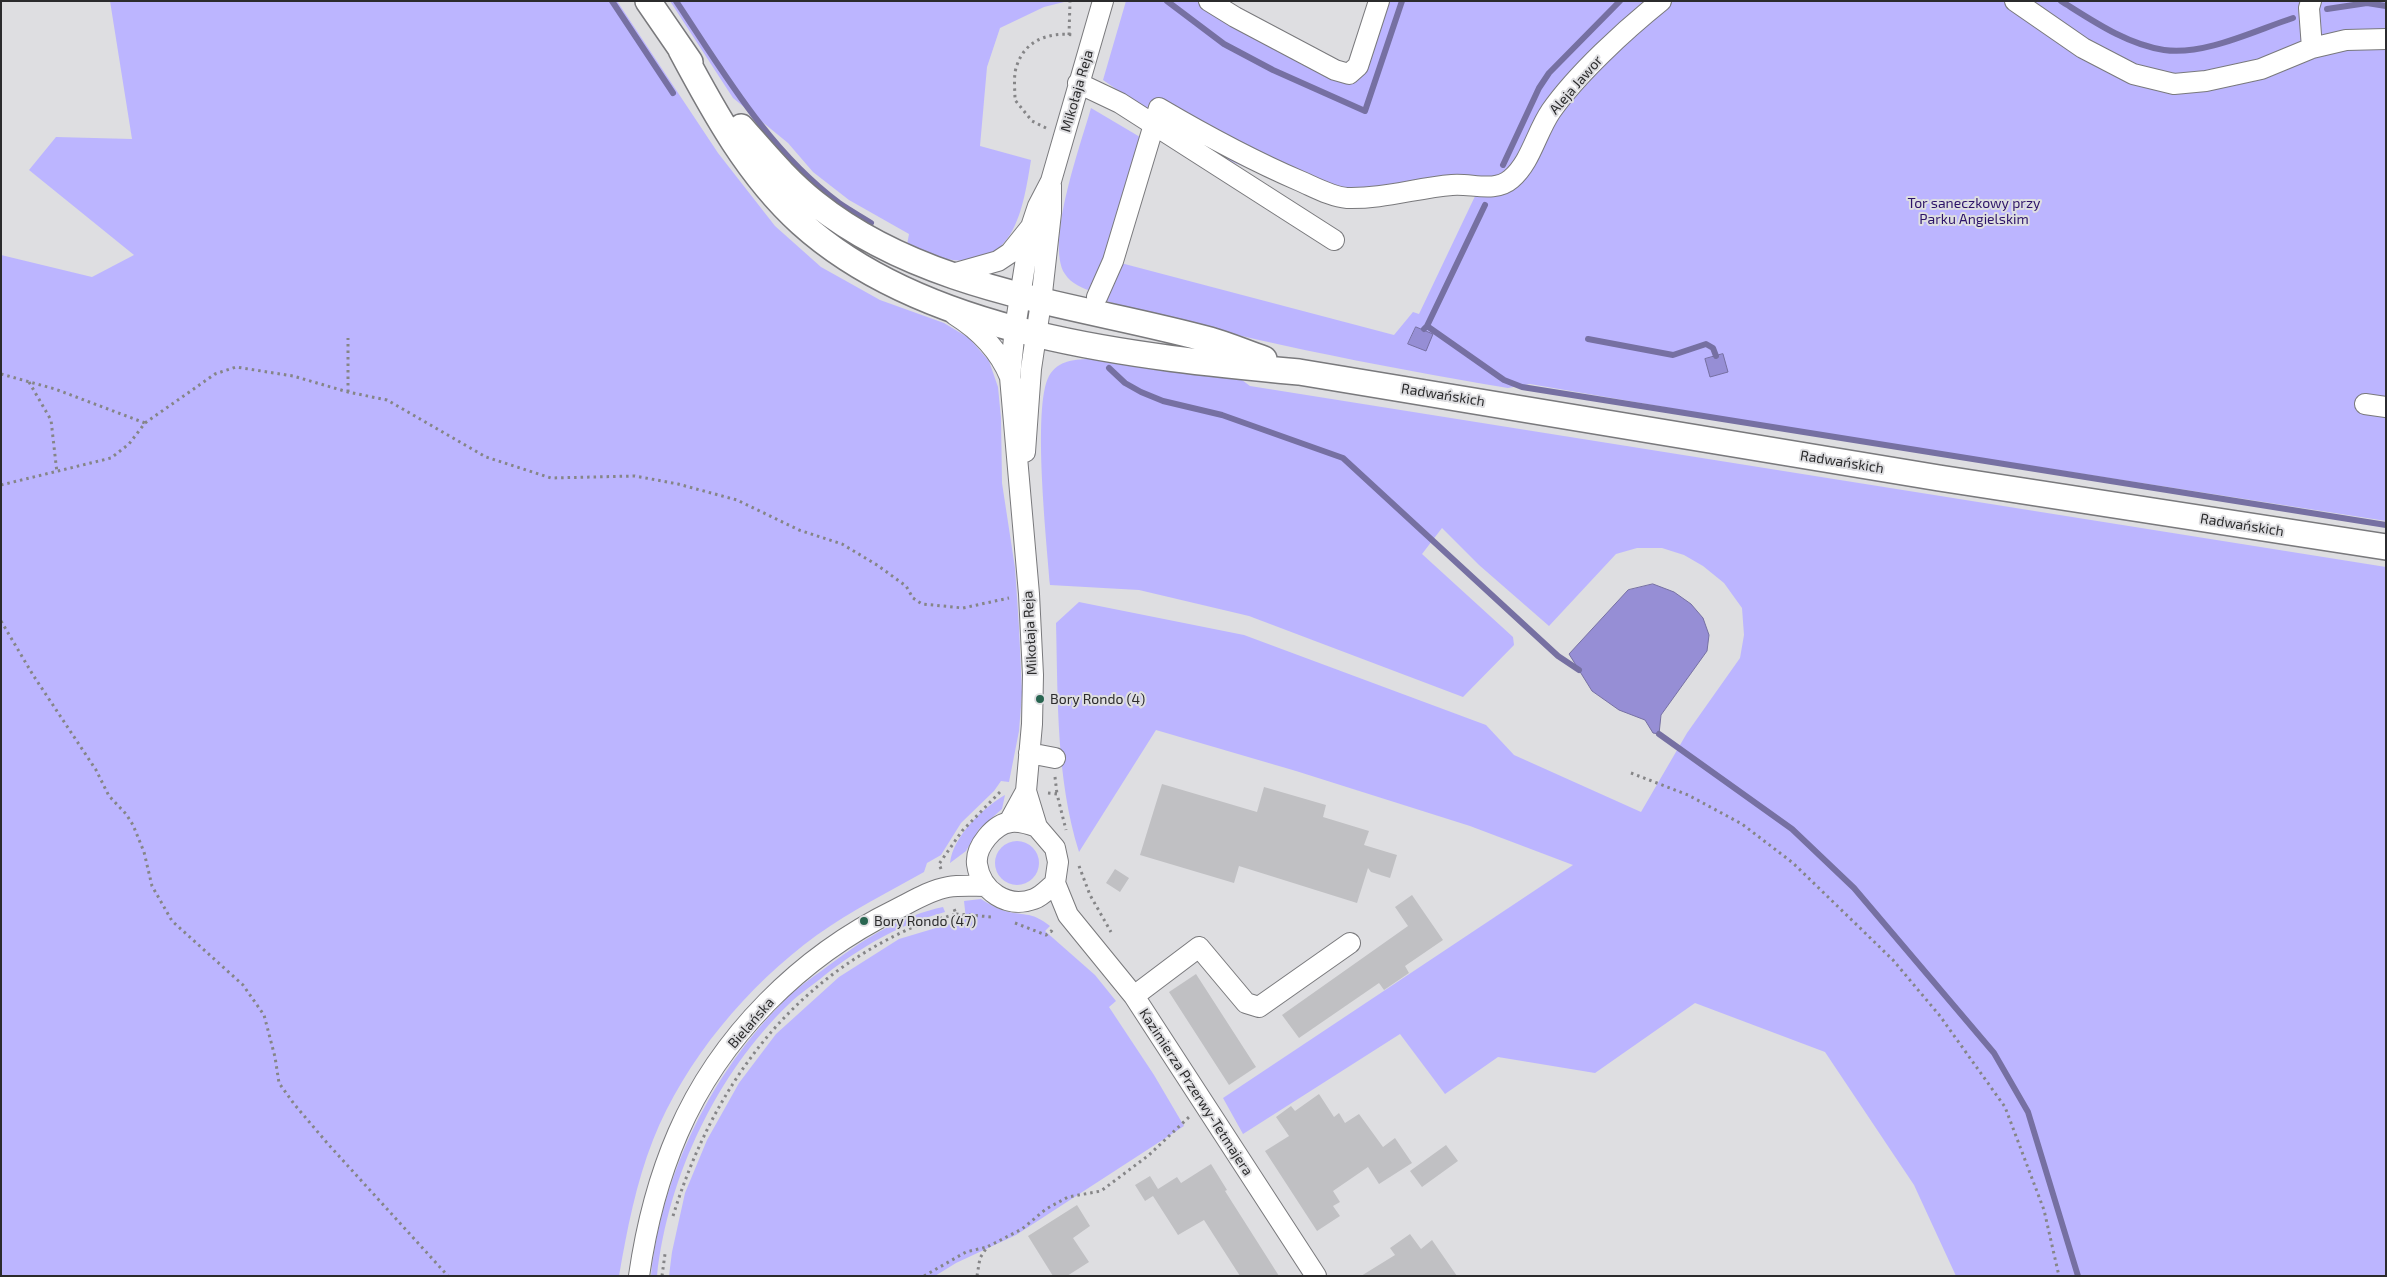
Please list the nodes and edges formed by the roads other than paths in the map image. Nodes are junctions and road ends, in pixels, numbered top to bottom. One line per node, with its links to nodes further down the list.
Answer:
1 (648, 1): 10 (main road)
2 (1103, 1): 11 (street, Mikołaja Reja)
3 (1209, 1): 4 (street)
4 (1379, 1)
5 (1661, 1): 12 (street, Aleja Jawor)
6 (2014, 1): 9 (street)
7 (2312, 1): 9 (street)
8 (2386, 39): 9 (street)
9 (2312, 48)
10 (681, 50): 16 (main road, Radwańskich); 19 (main road, Radwańskich)
11 (1078, 83): 12 (street); 13 (street, Mikołaja Reja)
12 (1153, 125): 15 (street); 17 (street)
13 (1051, 181): 14 (street, Mikołaja Reja); 18 (street, Mikołaja Reja)
14 (1031, 227): 16 (street); 18 (street, Mikołaja Reja)
15 (1334, 240)
16 (952, 274): 18 (main road, Radwańskich)
17 (1097, 297)
18 (1031, 299): 20 (street, Mikołaja Reja); 21 (main road, Radwańskich)
19 (940, 306): 20 (main road, Radwańskich); 22 (street)
20 (1026, 331): 21 (main road, Radwańskich); 22 (street, Mikołaja Reja); 25 (street, Mikołaja Reja)
21 (1299, 372): 26 (main road, Radwańskich)
22 (1010, 377): 25 (street, Mikołaja Reja)
23 (2365, 404): 24 (street)
24 (2386, 407)
25 (1021, 499): 27 (street, Mikołaja Reja)
26 (2386, 548)
27 (1029, 753): 28 (street); 29 (street, Mikołaja Reja)
28 (1055, 758)
29 (1026, 791): 30 (street, Mikołaja Reja); 31 (street)
30 (1010, 822): 31 (street); 32 (street)
31 (1037, 827): 33 (street)
32 (977, 862): 34 (street); 35 (street)
33 (1055, 883): 36 (street); 37 (street)
34 (986, 886): 35 (street, Bielańska); 36 (street)
35 (947, 887): 40 (street, Bielańska)
36 (1035, 899): 37 (street)
37 (1068, 915): 39 (street, Kazimierza Przerwy-Tetmajera)
38 (1350, 943): 39 (street)
39 (1134, 996): 41 (street, Kazimierza Przerwy-Tetmajera)
40 (639, 1276)
41 (1316, 1276)

